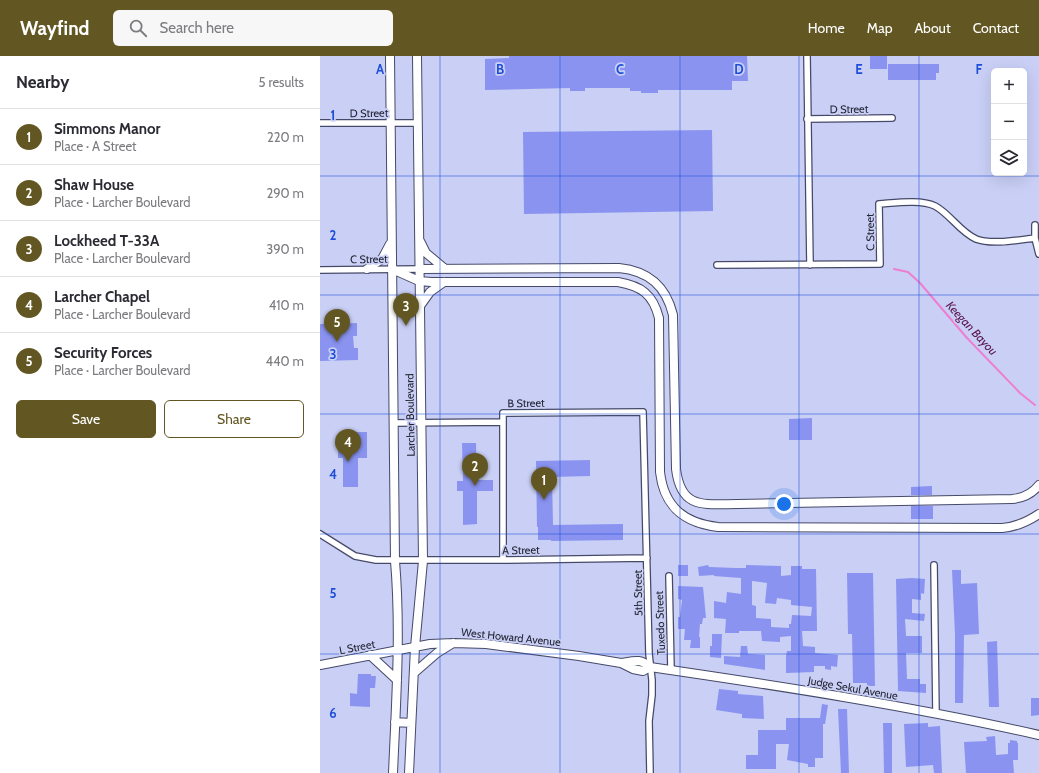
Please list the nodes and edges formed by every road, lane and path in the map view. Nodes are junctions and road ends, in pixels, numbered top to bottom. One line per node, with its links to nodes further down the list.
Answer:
1 (390, 56): 6 (main road, Larcher Boulevard)
2 (417, 56): 7 (main road, Larcher Boulevard)
3 (807, 56): 5 (street)
4 (892, 118): 5 (street, D Street)
5 (807, 119): 14 (street)
6 (390, 123): 7 (street, D Street); 8 (street, D Street); 12 (main road, Larcher Boulevard)
7 (418, 123): 10 (main road, Larcher Boulevard)
8 (320, 124)
9 (1035, 225): 11 (street)
10 (419, 238): 16 (main road); 19 (main road, Larcher Boulevard)
11 (1035, 238): 13 (street); 14 (street, C Street)
12 (392, 240): 17 (main road); 18 (main road, Larcher Boulevard)
13 (1039, 254)
14 (810, 265): 15 (street, C Street)
15 (717, 266)
16 (444, 268): 19 (main road); 28 (main road)
17 (367, 269): 18 (street, C Street); 20 (street, C Street)
18 (392, 269): 19 (street, C Street); 21 (main road); 26 (main road, Larcher Boulevard)
19 (419, 269): 21 (main road, Larcher Boulevard)
20 (320, 270)
21 (419, 281): 22 (main road); 23 (main road, Larcher Boulevard)
22 (444, 282): 23 (main road); 29 (main road)
23 (419, 307): 27 (main road, Larcher Boulevard)
24 (643, 412): 25 (street, B Street); 31 (street, 5th Street)
25 (503, 422): 27 (street, B Street); 34 (street)
26 (394, 423): 27 (street, B Street); 32 (main road, Larcher Boulevard)
27 (421, 423): 33 (main road, Larcher Boulevard)
28 (1039, 485)
29 (1039, 514)
30 (320, 534): 32 (street, A Street)
31 (647, 558): 34 (street, A Street); 42 (street, 5th Street)
32 (395, 560): 33 (street, A Street); 39 (main road, Larcher Boulevard)
33 (423, 560): 34 (street, A Street); 38 (main road, Larcher Boulevard)
34 (503, 560)
35 (934, 565): 46 (street)
36 (669, 576): 43 (street, Tuxedo Street)
37 (454, 643): 38 (main road, West Howard Avenue); 42 (main road, West Howard Avenue); 44 (main road)
38 (415, 647): 39 (main road, West Howard Avenue); 44 (main road, Larcher Boulevard)
39 (399, 650): 40 (main road, L Street); 45 (main road, Larcher Boulevard)
40 (370, 655): 41 (main road, L Street); 45 (main road)
41 (320, 665)
42 (650, 667): 43 (main road, West Howard Avenue); 52 (street, 5th Street)
43 (667, 670): 46 (main road, Judge Sekul Avenue)
44 (414, 672): 48 (main road, Larcher Boulevard)
45 (397, 680): 47 (main road, Larcher Boulevard)
46 (936, 714): 49 (main road, Judge Sekul Avenue)
47 (396, 722): 48 (main road); 50 (main road, Larcher Boulevard)
48 (411, 723): 51 (main road, Larcher Boulevard)
49 (1039, 735)
50 (393, 773)
51 (409, 773)
52 (650, 773)

